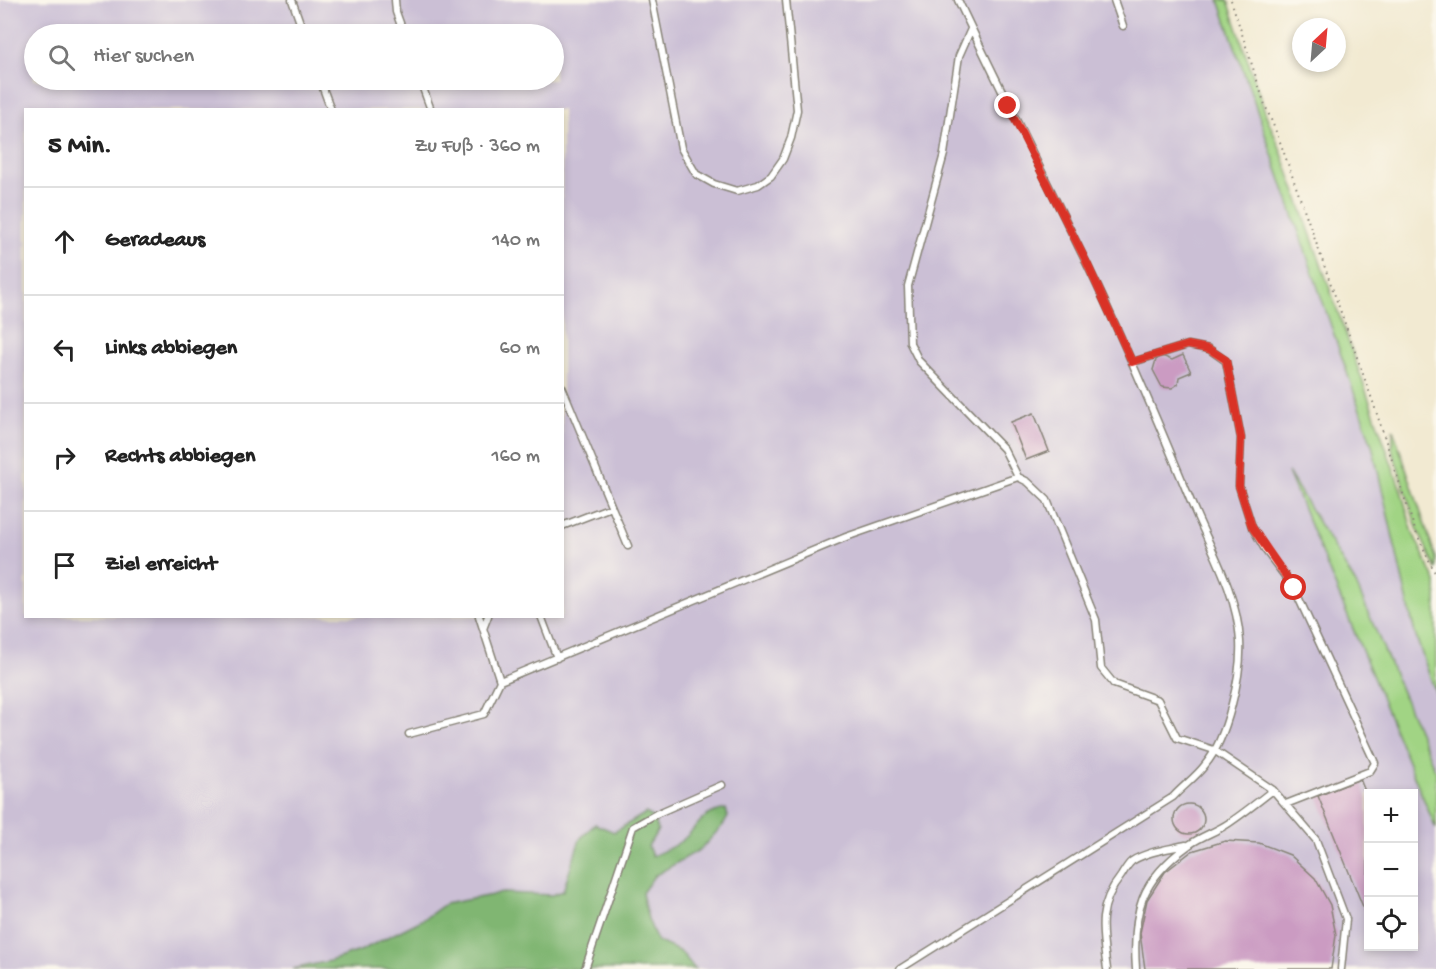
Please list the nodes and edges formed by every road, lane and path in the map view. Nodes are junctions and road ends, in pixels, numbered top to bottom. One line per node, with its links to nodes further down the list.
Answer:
1 (292, 0): 8 (lane)
2 (395, 0): 9 (lane)
3 (652, 0): 4 (lane)
4 (786, 0)
5 (958, 0): 11 (lane)
6 (1114, 0): 10 (lane)
7 (1231, 0): 22 (path)
8 (300, 24)
9 (400, 24)
10 (1123, 26)
11 (971, 29): 16 (lane); 18 (lane)
12 (324, 90): 14 (lane)
13 (424, 90): 15 (lane)
14 (330, 108)
15 (430, 108)
16 (1132, 362): 30 (lane); 33 (lane)
17 (564, 392): 19 (lane)
18 (1018, 477): 27 (lane); 30 (lane)
19 (612, 507): 20 (lane); 21 (lane)
20 (564, 525)
21 (628, 546)
22 (1436, 575)
23 (480, 618): 26 (lane)
24 (487, 618): 26 (lane)
25 (542, 618): 27 (lane)
26 (483, 630): 28 (lane)
27 (557, 658): 28 (lane)
28 (500, 681): 29 (lane)
29 (408, 734)
30 (1214, 750): 32 (lane); 36 (lane)
31 (722, 785): 35 (lane)
32 (1273, 790): 33 (lane); 34 (lane)
33 (1286, 804): 39 (lane)
34 (1190, 844): 37 (lane); 38 (lane)
35 (585, 969)
36 (900, 969)
37 (1107, 969)
38 (1136, 969)
39 (1341, 969)

